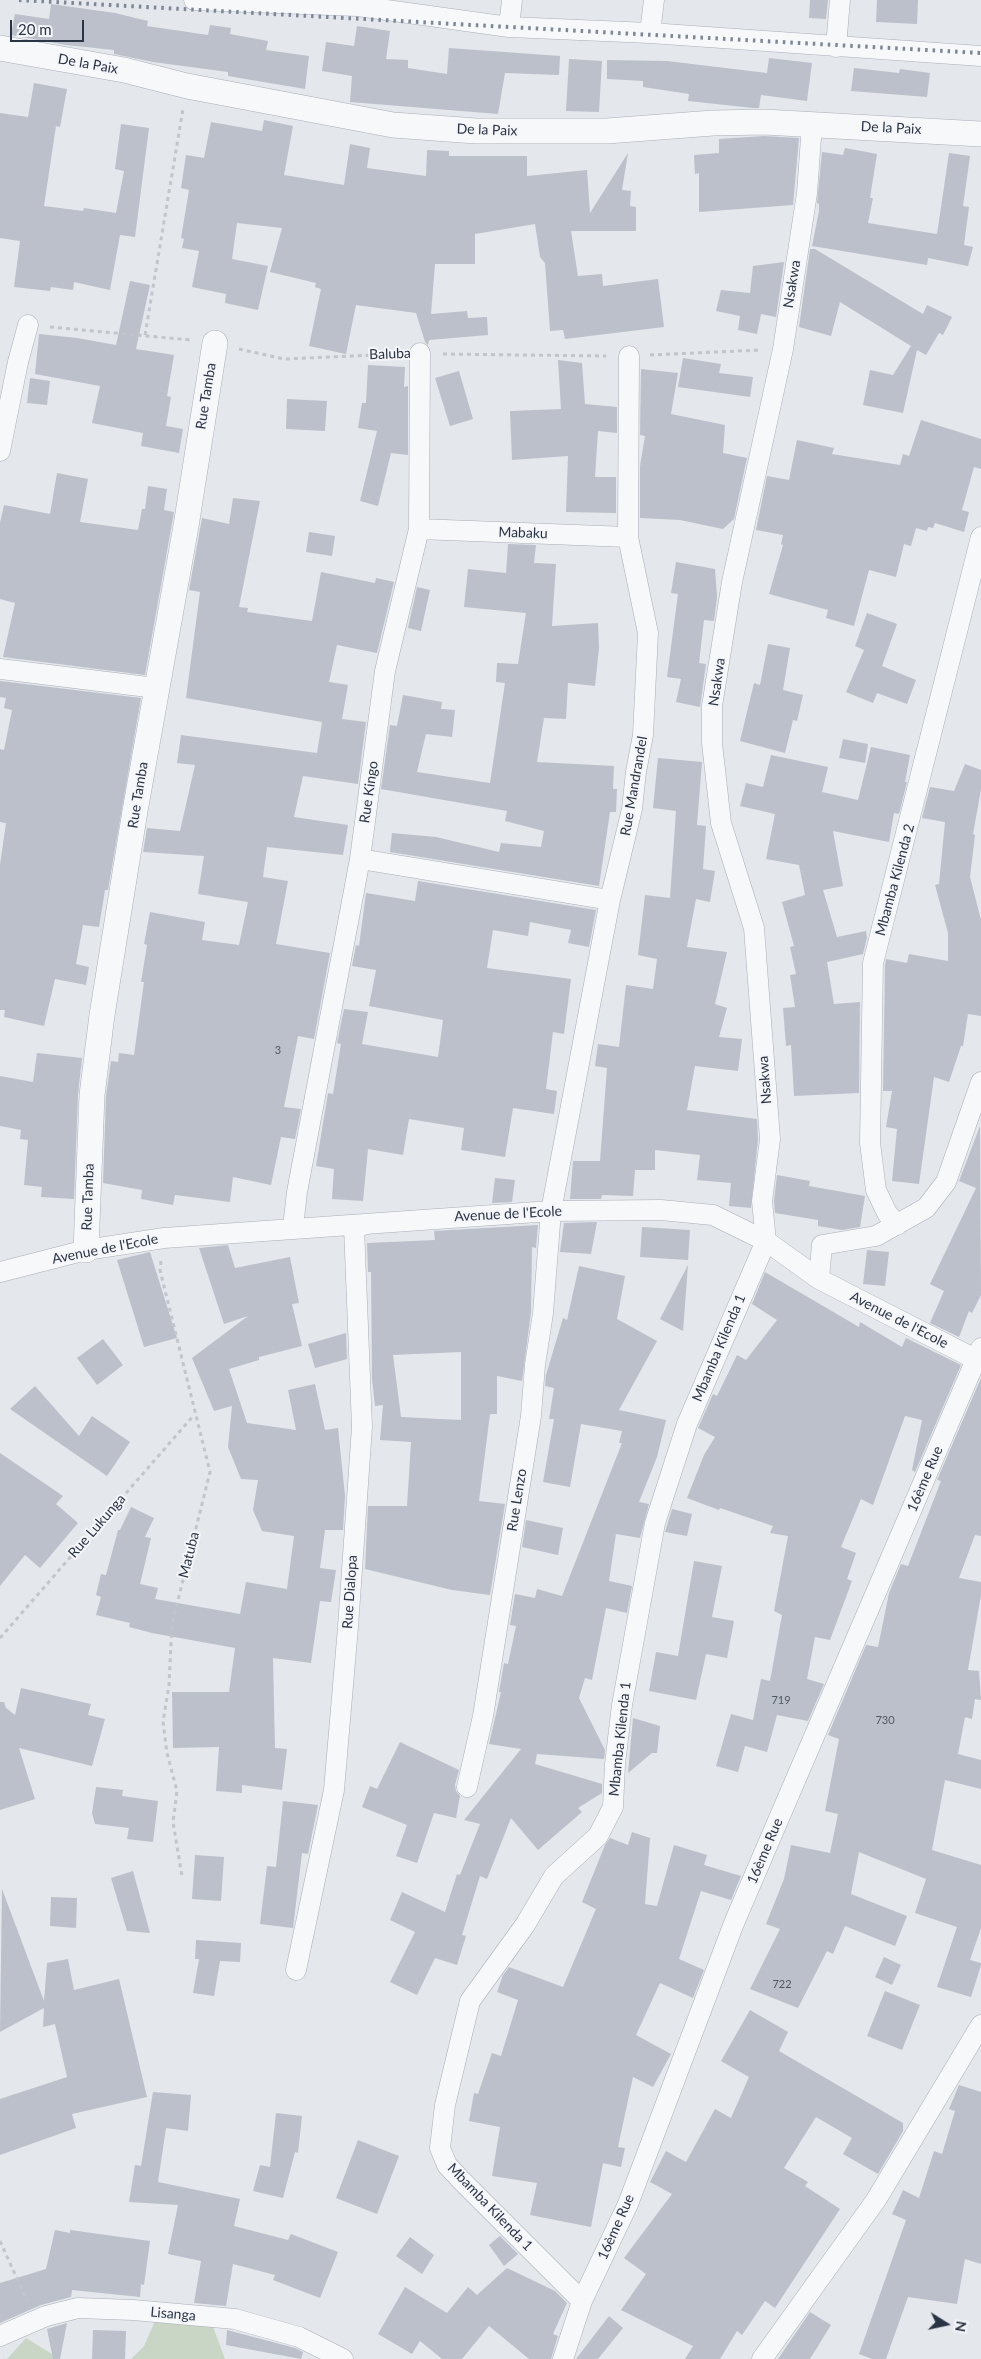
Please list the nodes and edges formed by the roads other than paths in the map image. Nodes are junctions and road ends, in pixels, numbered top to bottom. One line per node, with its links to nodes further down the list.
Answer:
1 (194, 0): 5 (street)
2 (512, 0): 6 (street)
3 (654, 0): 7 (street)
4 (840, 0): 8 (street)
5 (358, 3): 6 (street)
6 (509, 27): 7 (street)
7 (650, 33): 8 (street)
8 (836, 47): 10 (street)
9 (0, 48): 11 (street, De la Paix)
10 (981, 56)
11 (812, 124): 12 (street, De la Paix); 30 (street, Nsakwa)
12 (981, 134)
13 (28, 326): 17 (street)
14 (214, 343): 22 (street, Rue Tamba)
15 (420, 353): 18 (street, Rue Kingo)
16 (629, 356): 19 (street, Rue Mandrandel)
17 (0, 450)
18 (419, 529): 19 (street, Mabaku); 23 (street, Rue Kingo)
19 (628, 537): 24 (street, Rue Mandrandel)
20 (981, 537): 28 (street, Mbamba Kilenda 2)
21 (0, 669): 22 (street)
22 (156, 688): 31 (street, Rue Tamba)
23 (360, 859): 24 (street); 29 (street, Rue Kingo)
24 (610, 900): 26 (street, Rue Mandrandel)
25 (981, 1082): 28 (street)
26 (551, 1211): 27 (street, Avenue de l'Ecole); 30 (street, Avenue de l'Ecole); 35 (street, Rue Lenzo)
27 (370, 1223): 29 (street, Avenue de l'Ecole); 36 (street, Rue Dialopa)
28 (897, 1225): 33 (street)
29 (293, 1228): 31 (street, Avenue de l'Ecole)
30 (766, 1241): 33 (street, Avenue de l'Ecole); 38 (street, Mbamba Kilenda 1)
31 (86, 1250): 32 (street, Avenue de l'Ecole)
32 (0, 1272)
33 (819, 1279): 34 (street, Avenue de l'Ecole)
34 (979, 1357): 38 (street, 16ème Rue)
35 (467, 1787)
36 (296, 1970)
37 (981, 2024): 42 (street)
38 (582, 2301): 41 (street, 16ème Rue)
39 (0, 2336): 40 (street, Lisanga)
40 (343, 2359)
41 (563, 2359)
42 (762, 2359)

